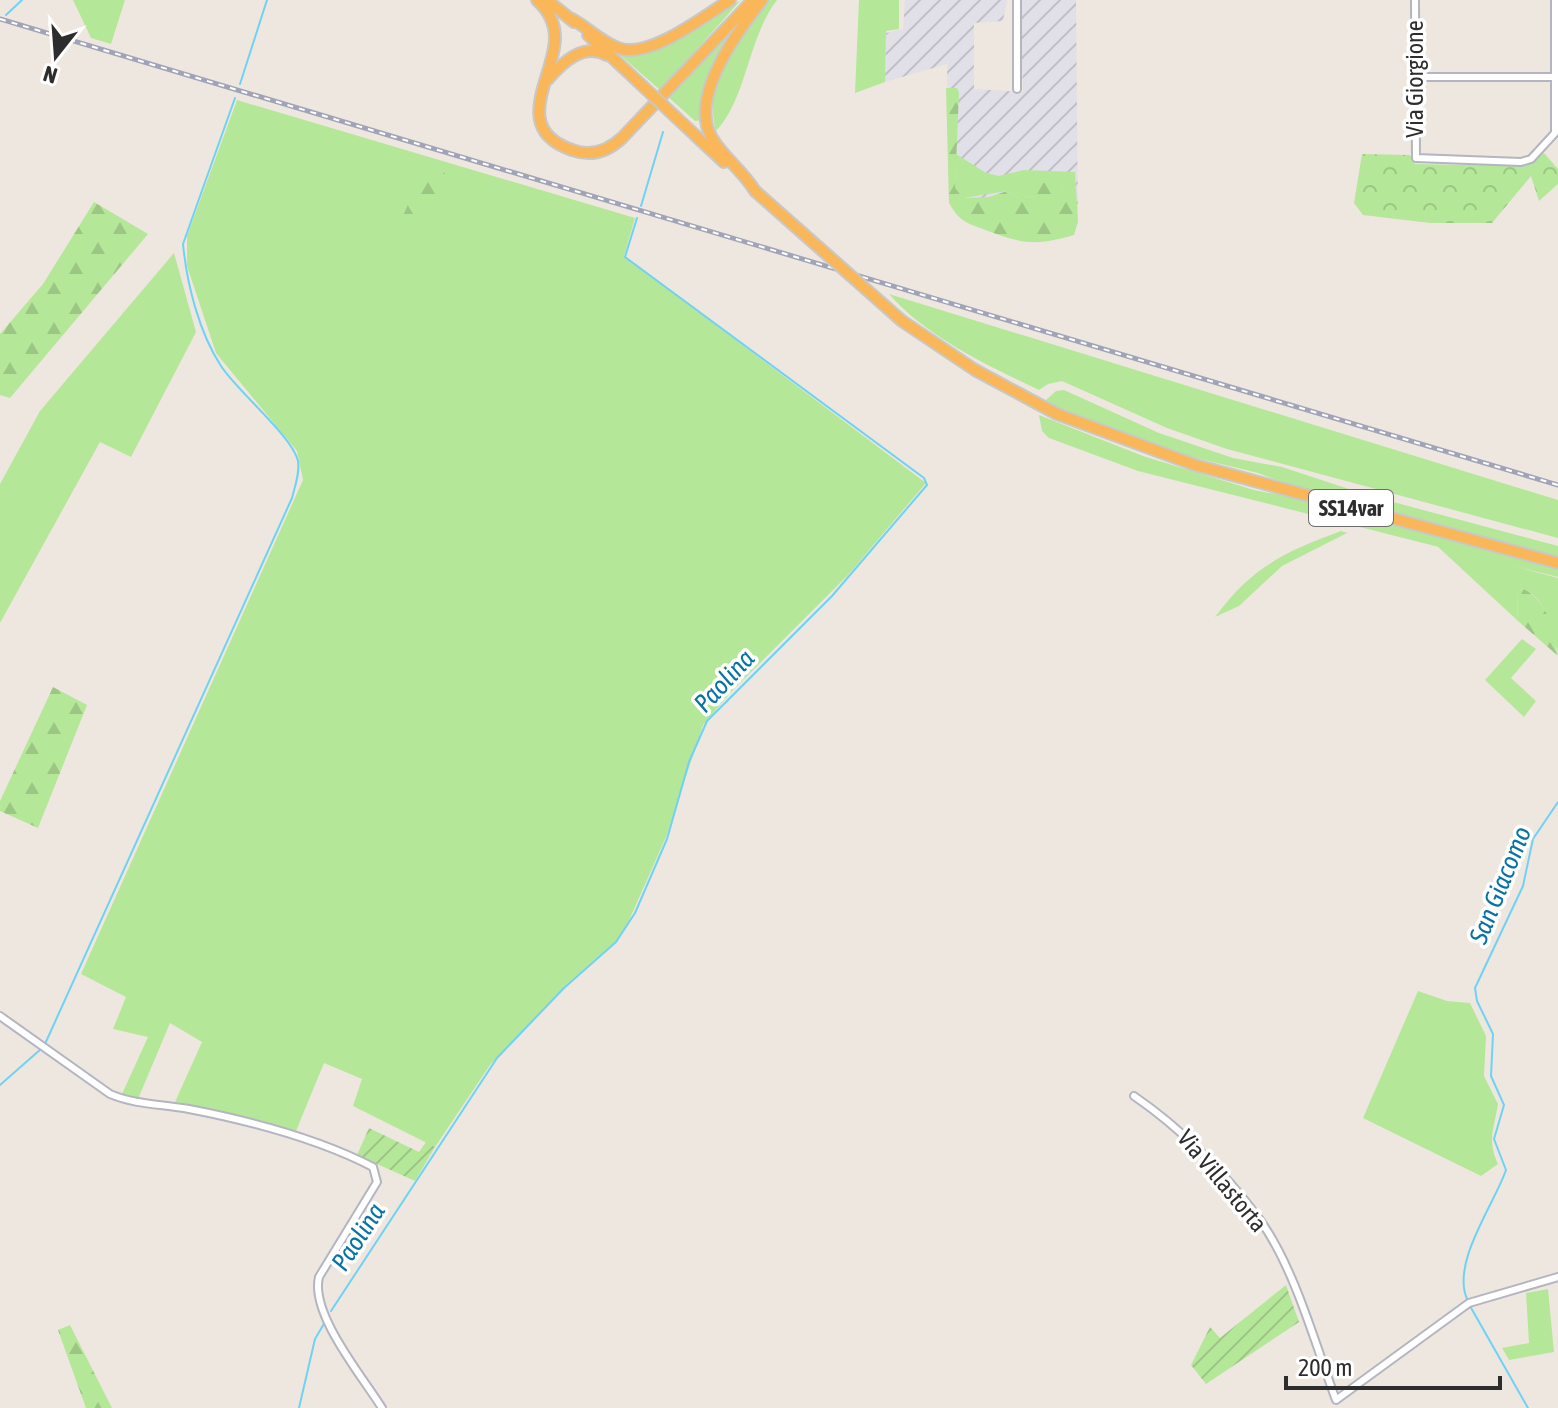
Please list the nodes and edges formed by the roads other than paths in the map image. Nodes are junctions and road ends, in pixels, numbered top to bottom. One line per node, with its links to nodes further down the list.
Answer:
1 (537, 0): 14 (highway)
2 (547, 0): 9 (highway, SS14var)
3 (730, 0): 9 (highway)
4 (750, 0): 14 (highway)
5 (762, 0): 17 (highway)
6 (1017, 0): 15 (street)
7 (1415, 0): 12 (street, Via Giorgione)
8 (1555, 0): 10 (street)
9 (570, 18): 11 (highway, SS14var)
10 (1556, 56): 13 (street)
11 (616, 61): 14 (highway); 17 (highway, SS14var, bridge)
12 (1416, 77): 13 (street); 16 (street, Via Giorgione)
13 (1554, 77): 16 (street)
14 (542, 84)
15 (1017, 89)
16 (1557, 130)
17 (755, 191): 18 (highway, SS14var, bridge)
18 (1558, 563)
19 (0, 1016): 22 (street)
20 (1134, 1096): 21 (street, Via Villastorta)
21 (1558, 1277)
22 (382, 1408)

